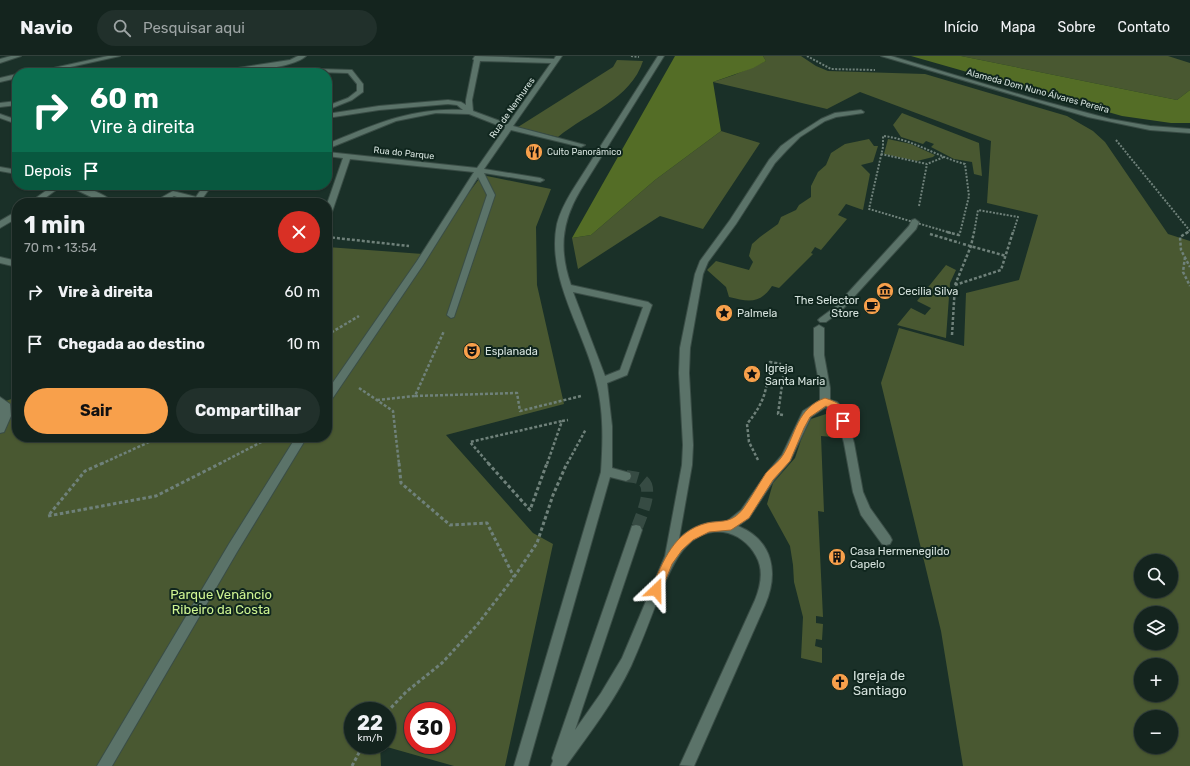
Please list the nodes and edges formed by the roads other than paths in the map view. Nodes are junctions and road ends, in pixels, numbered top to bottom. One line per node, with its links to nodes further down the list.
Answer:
1 (18, 56): 8 (street)
2 (117, 56): 10 (street)
3 (303, 56): 9 (street)
4 (661, 56): 46 (street)
5 (884, 56): 25 (street, Alameda Dom Nuno Álvares Pereira)
6 (477, 58): 7 (street); 19 (street)
7 (558, 58): 24 (street, Rua de Nenhures)
8 (0, 61)
9 (292, 62): 11 (street); 12 (street)
10 (58, 68)
11 (252, 68)
12 (288, 68)
13 (332, 72): 18 (street)
14 (12, 77): 15 (street)
15 (0, 80)
16 (12, 104): 17 (street)
17 (0, 105)
18 (332, 106)
19 (470, 112): 21 (street); 24 (street); 26 (street)
20 (861, 112): 59 (street)
21 (332, 115)
22 (0, 116): 23 (street)
23 (12, 120)
24 (509, 127): 27 (street); 31 (street, Rua de Nenhures)
25 (1190, 131)
26 (332, 145)
27 (581, 145)
28 (332, 155): 29 (street, Rua do Parque)
29 (346, 156): 31 (street, Rua do Parque); 40 (street)
30 (0, 169): 32 (street)
31 (479, 170): 33 (street, Rua do Parque); 47 (street); 49 (street, Rua de Nenhures)
32 (12, 171)
33 (540, 180)
34 (52, 190): 36 (street)
35 (83, 190): 37 (street)
36 (40, 198)
37 (101, 198)
38 (164, 198): 39 (street)
39 (188, 198)
40 (332, 199)
41 (12, 217): 43 (street)
42 (915, 222): 51 (street)
43 (0, 225)
44 (0, 260): 45 (street)
45 (12, 263)
46 (569, 288): 48 (street); 48 (street)
47 (451, 315)
48 (602, 381): 54 (street)
49 (332, 392)
50 (0, 401): 52 (street)
51 (825, 402): 56 (street); 58 (street)
52 (0, 429)
53 (299, 442): 61 (street)
54 (606, 472): 55 (street); 62 (street)
55 (626, 476)
56 (728, 527): 59 (street); 60 (street)
57 (636, 530): 63 (street)
58 (886, 540)
59 (668, 561): 63 (street)
60 (687, 765)
61 (104, 766)
62 (521, 766)
63 (557, 766)

